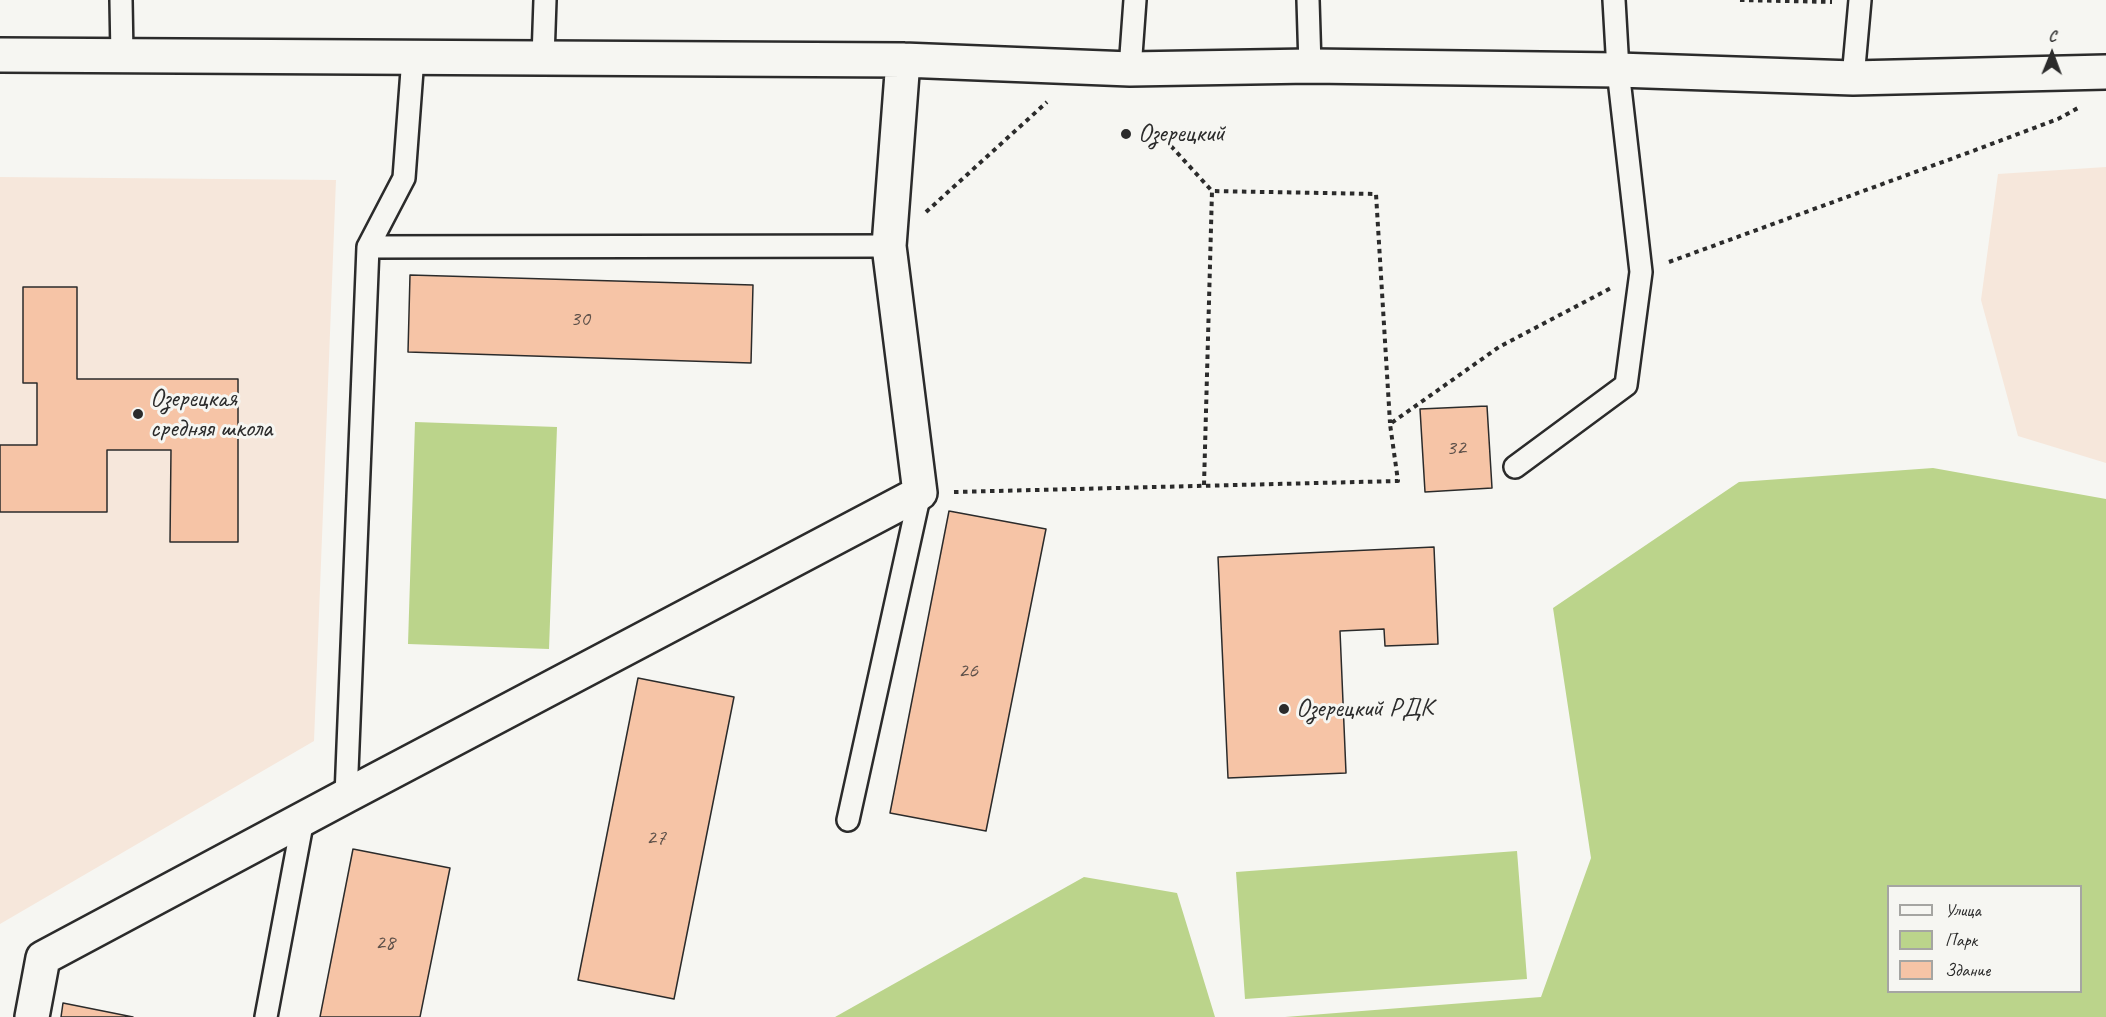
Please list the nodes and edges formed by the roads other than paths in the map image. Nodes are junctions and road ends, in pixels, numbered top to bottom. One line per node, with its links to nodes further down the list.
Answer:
1 (121, 0): 8 (lane)
2 (545, 0): 10 (lane)
3 (1135, 0): 13 (lane)
4 (1308, 0): 12 (lane)
5 (1614, 0): 14 (lane)
6 (1860, 1): 16 (lane)
7 (0, 55): 8 (street)
8 (122, 56): 9 (street)
9 (413, 57): 10 (street); 18 (lane)
10 (543, 58): 11 (street)
11 (903, 60): 13 (street); 17 (street)
12 (1310, 66): 13 (street); 14 (street)
13 (1130, 69)
14 (1618, 70): 16 (street); 19 (lane)
15 (2106, 72): 16 (street)
16 (1853, 78)
17 (889, 246): 18 (lane); 20 (street)
18 (368, 247): 21 (lane)
19 (1515, 467)
20 (920, 493): 21 (street); 23 (lane)
21 (346, 795): 22 (street)
22 (303, 819): 24 (street); 25 (lane)
23 (848, 820)
24 (32, 1017)
25 (266, 1017)

